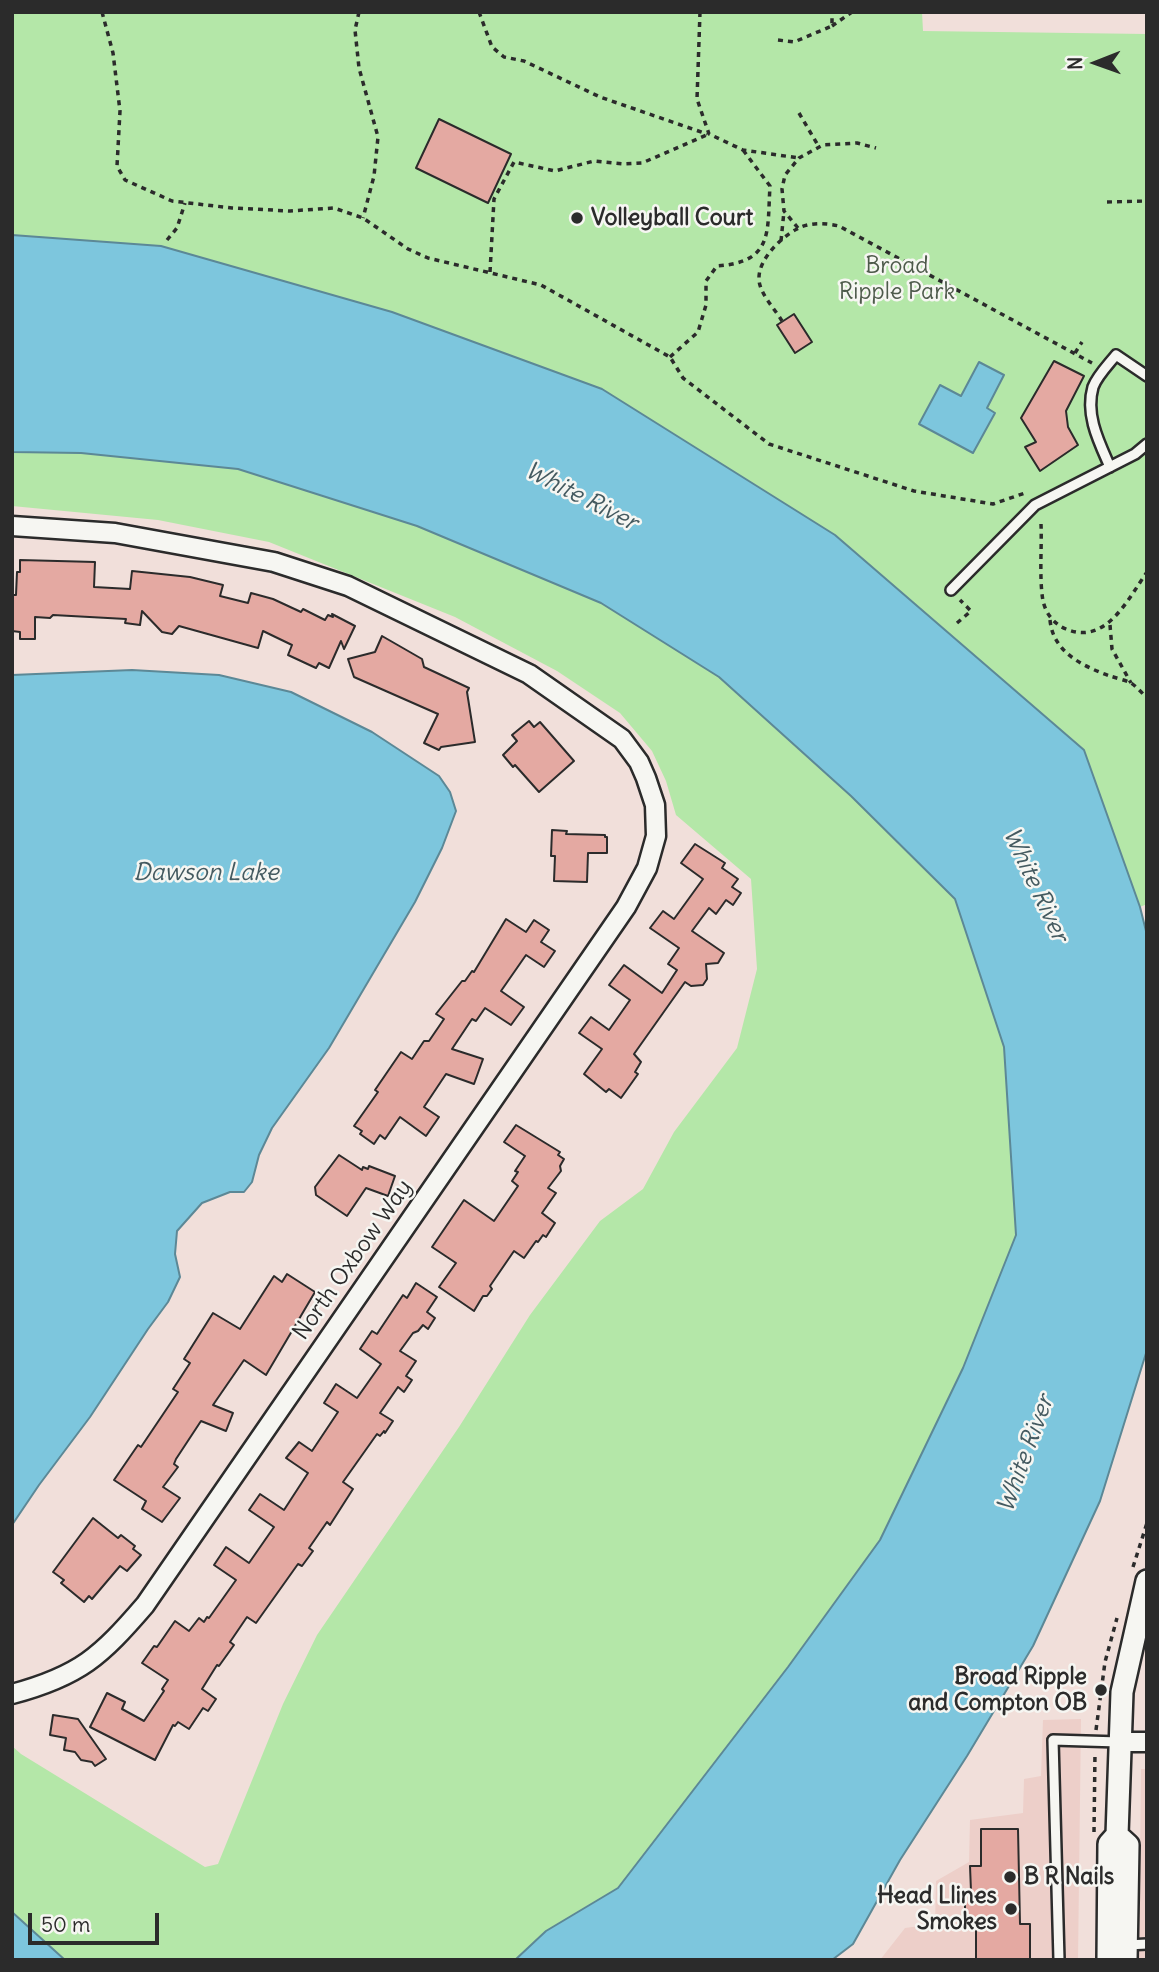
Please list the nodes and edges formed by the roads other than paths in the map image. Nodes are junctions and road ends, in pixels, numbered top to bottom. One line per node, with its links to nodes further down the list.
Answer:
1 (1147, 376): 3 (lane)
2 (1147, 444): 3 (lane)
3 (1110, 467): 5 (lane)
4 (12, 526): 8 (street, North Oxbow Way)
5 (951, 590)
6 (1147, 1581): 7 (street)
7 (1142, 1623): 9 (street)
8 (12, 1694)
9 (1119, 1742): 10 (street); 11 (street); 13 (lane)
10 (1147, 1742)
11 (1117, 1835): 12 (street); 14 (street)
12 (1133, 1950)
13 (1059, 1960)
14 (1108, 1960)

